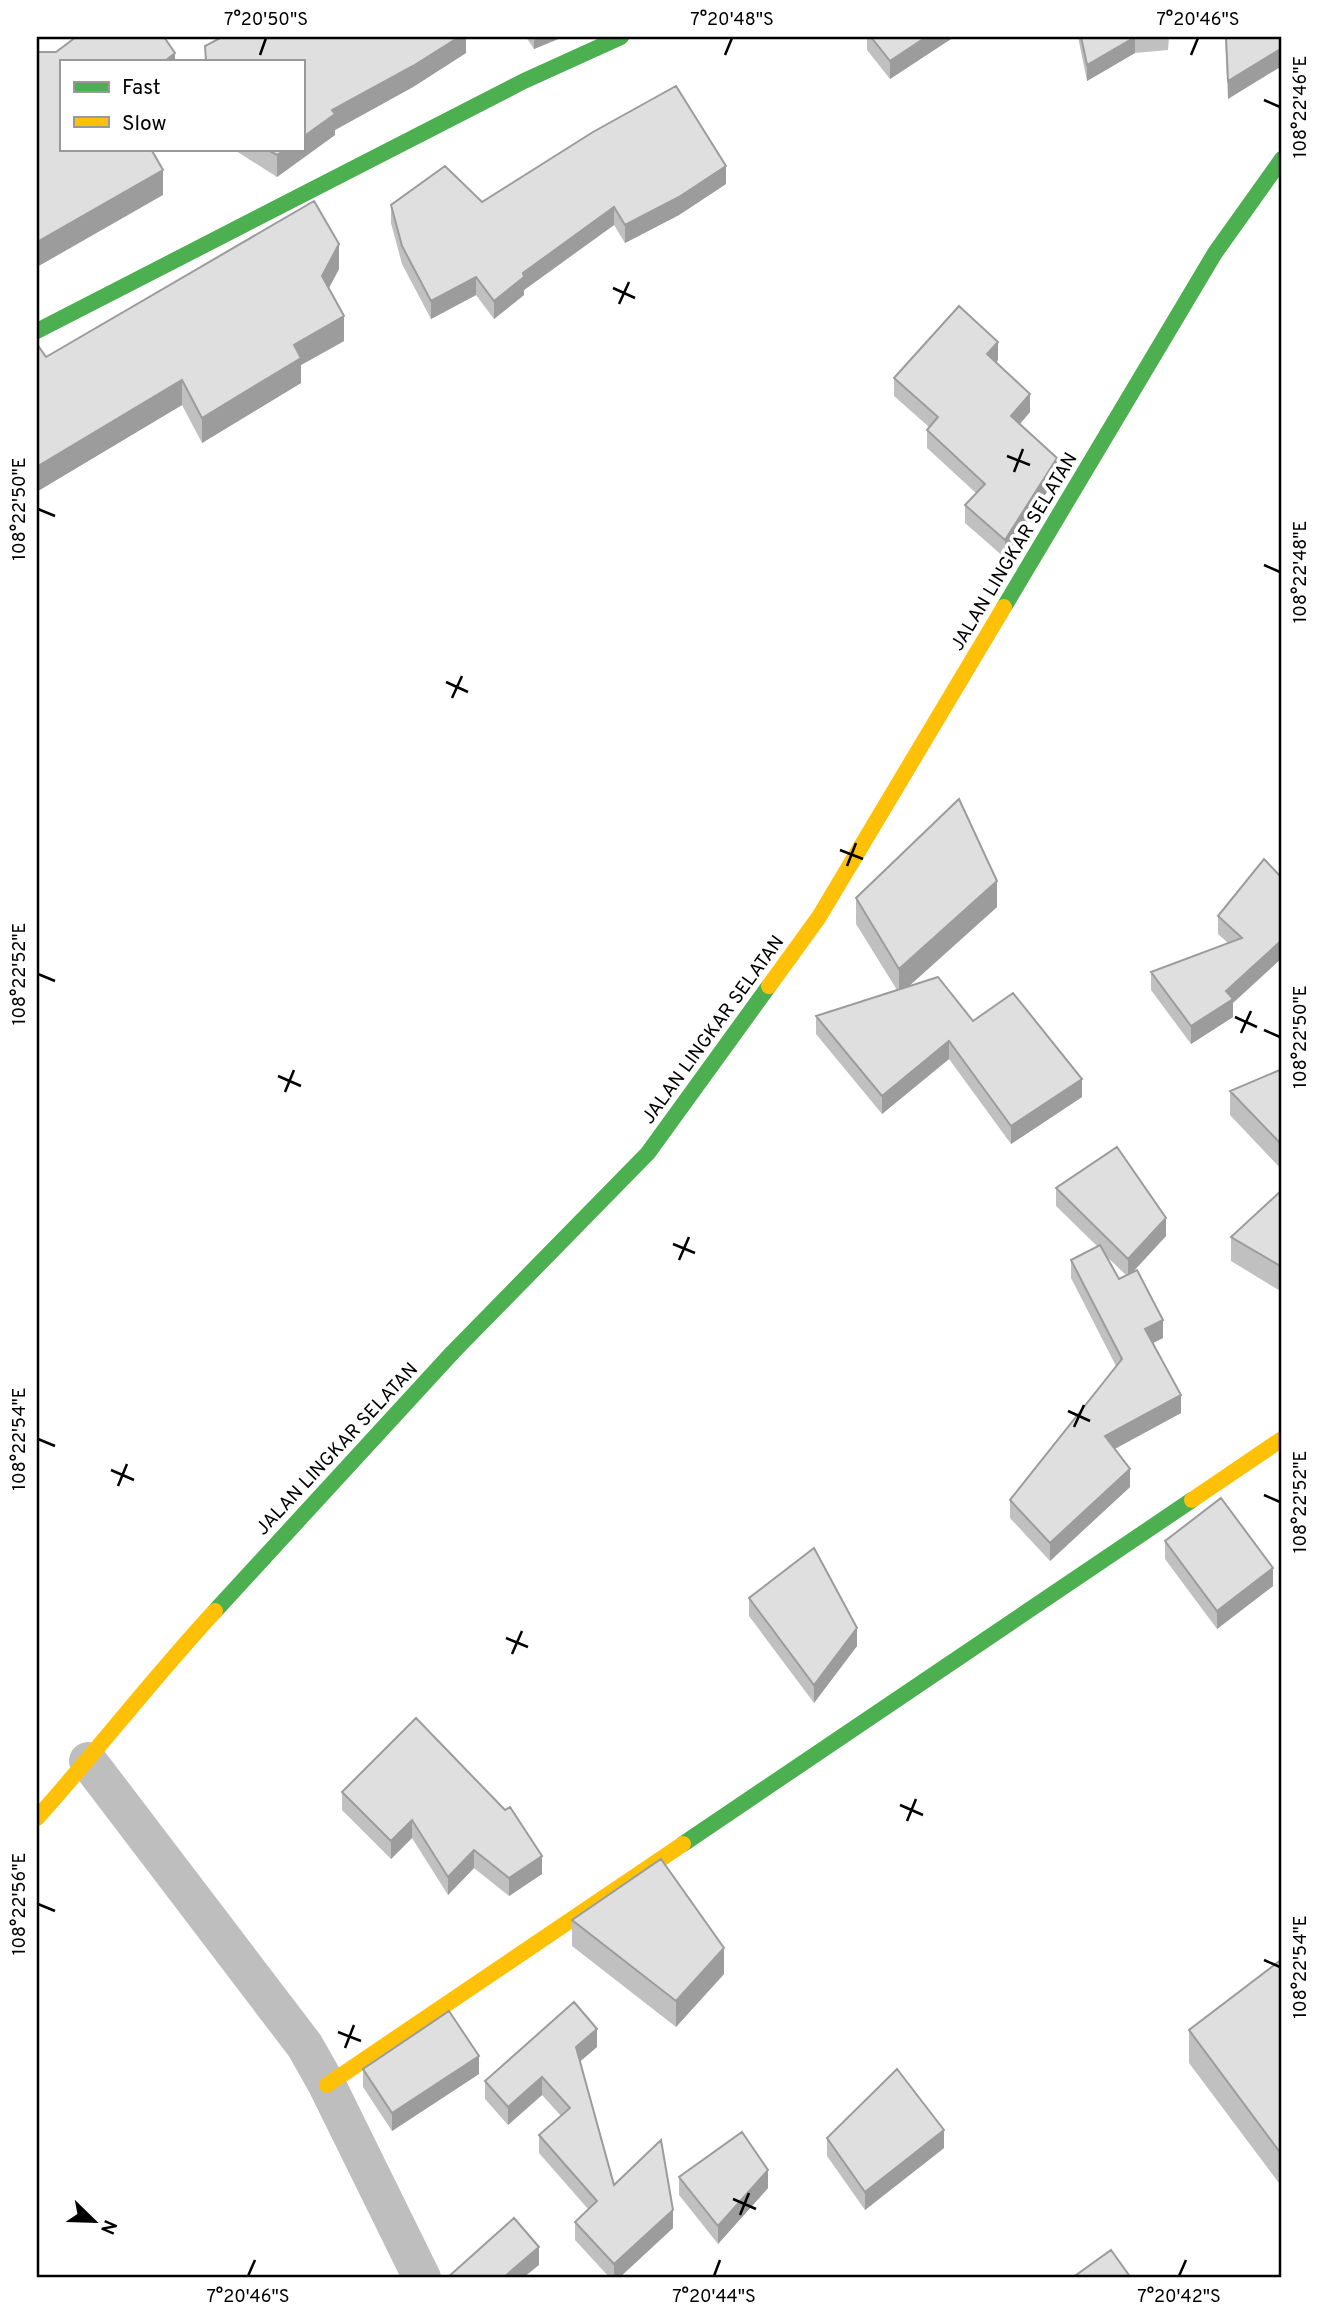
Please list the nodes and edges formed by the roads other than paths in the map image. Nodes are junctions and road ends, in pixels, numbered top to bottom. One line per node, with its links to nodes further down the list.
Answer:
1 (621, 37): 3 (street)
2 (1282, 159): 5 (street, JALAN LINGKAR SELATAN)
3 (37, 331)
4 (1282, 1439): 7 (street)
5 (88, 1761): 6 (street, JALAN LINGKAR SELATAN); 7 (street)
6 (37, 1818)
7 (327, 2085): 8 (street)
8 (422, 2278)

